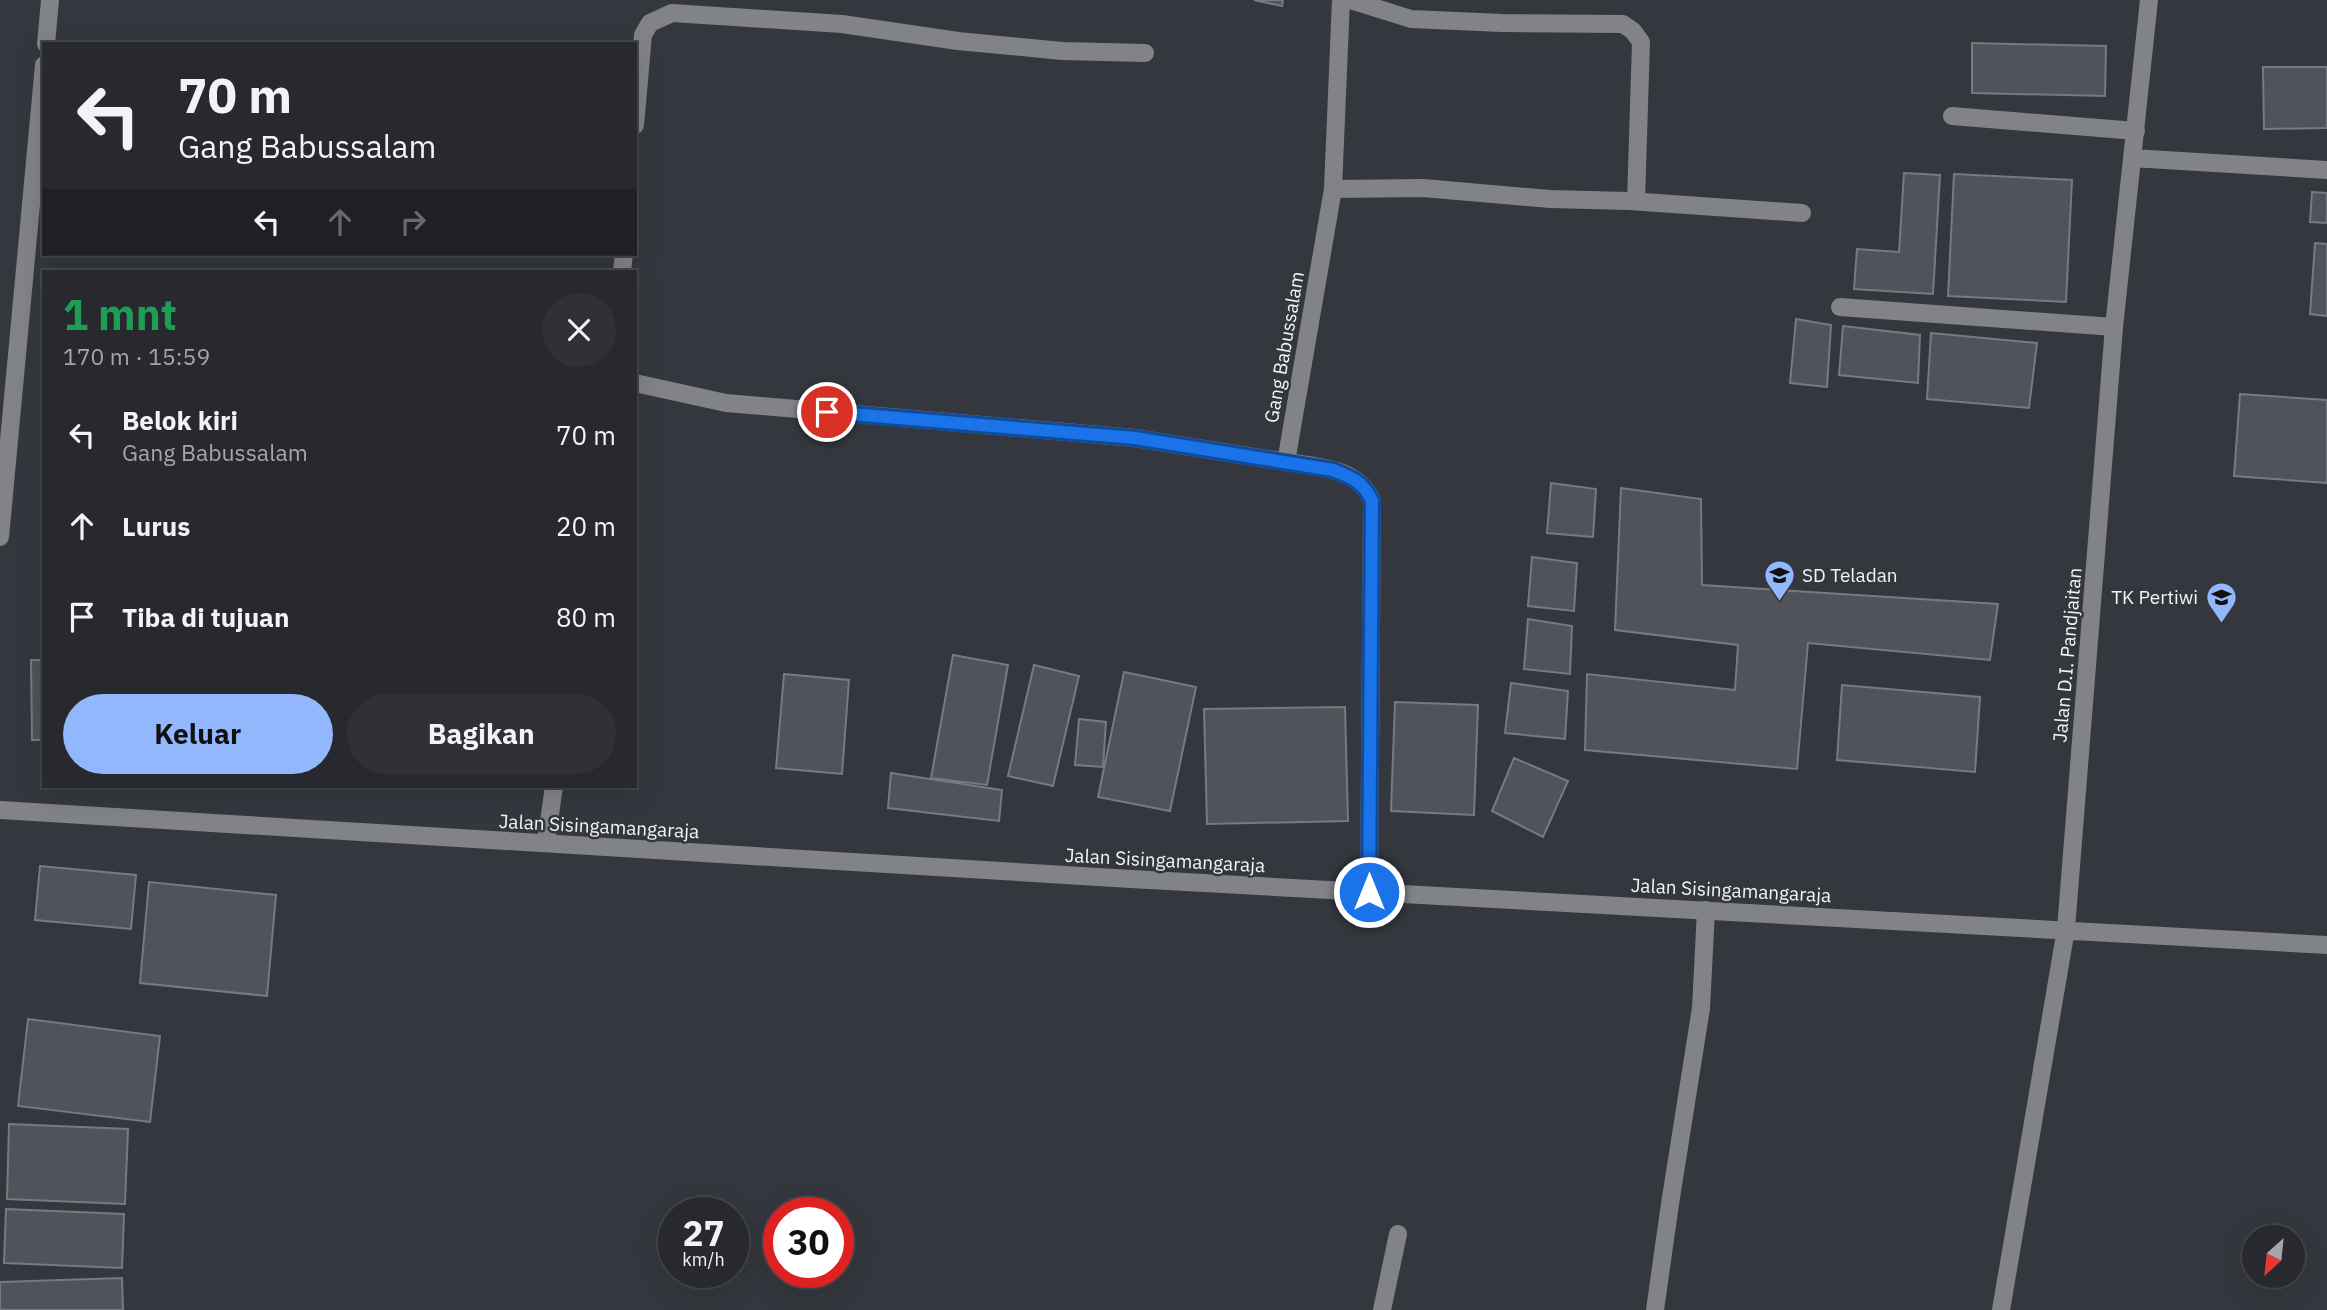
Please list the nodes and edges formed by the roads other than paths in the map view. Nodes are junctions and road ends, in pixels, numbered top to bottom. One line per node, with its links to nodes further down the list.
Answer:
1 (50, 0): 5 (street)
2 (1341, 0): 13 (street, Gang Babussalam)
3 (1350, 0): 14 (street)
4 (2149, 0): 10 (street, Jalan D.I. Pandjaitan)
5 (46, 42)
6 (1145, 53): 8 (street)
7 (42, 86): 20 (street)
8 (637, 102)
9 (1952, 116): 10 (street)
10 (2136, 131): 11 (street, Jalan D.I. Pandjaitan)
11 (2132, 158): 12 (street); 17 (street, Jalan D.I. Pandjaitan)
12 (2327, 170)
13 (1333, 189): 14 (street); 19 (street, Gang Babussalam)
14 (1636, 201): 15 (street)
15 (1802, 213)
16 (1840, 307): 17 (street)
17 (2114, 327): 26 (street, Jalan D.I. Pandjaitan)
18 (637, 383): 19 (street)
19 (1286, 462): 24 (street)
20 (0, 537)
21 (554, 788): 23 (street)
22 (0, 810): 23 (street, Jalan Sisingamangaraja)
23 (546, 843): 24 (street, Jalan Sisingamangaraja)
24 (1369, 892): 25 (street, Jalan Sisingamangaraja)
25 (1706, 910): 26 (street, Jalan Sisingamangaraja); 30 (street)
26 (2066, 929): 27 (street, Jalan Sisingamangaraja); 31 (street, Jalan D.I. Pandjaitan)
27 (2327, 945)
28 (1398, 1234): 29 (street)
29 (1382, 1310)
30 (1655, 1310)
31 (2001, 1310)

